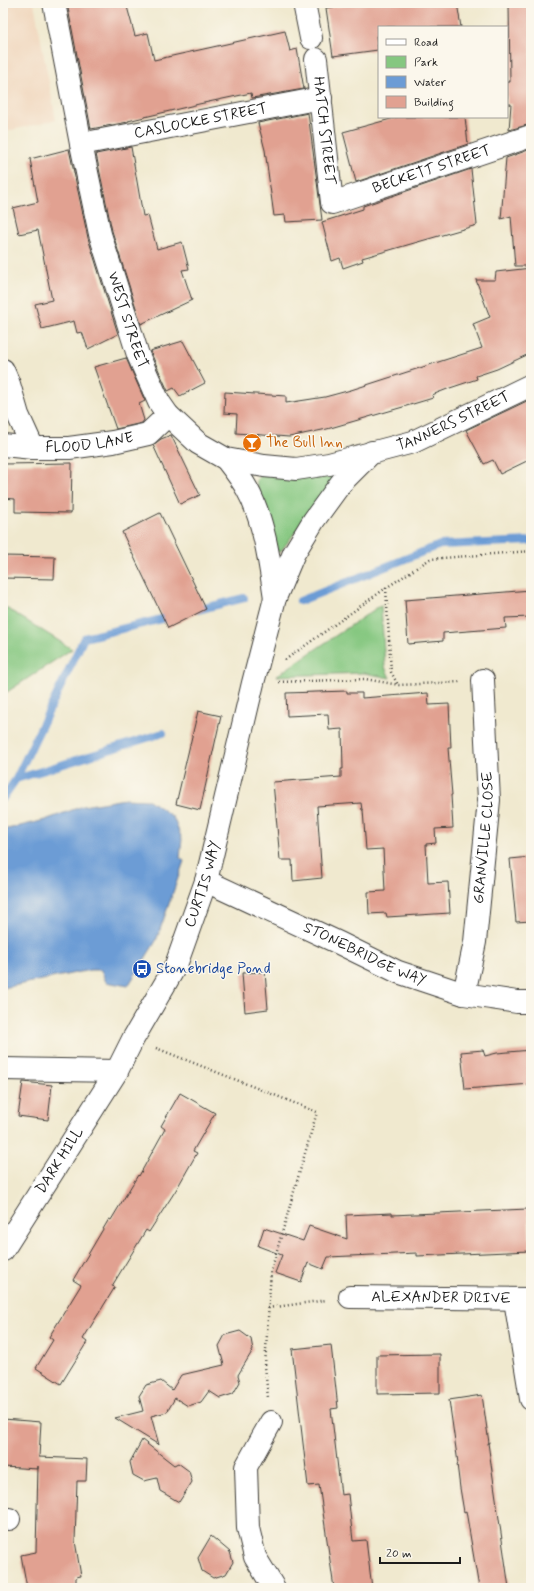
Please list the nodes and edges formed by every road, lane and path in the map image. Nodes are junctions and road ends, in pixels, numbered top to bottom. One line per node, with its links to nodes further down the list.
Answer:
1 (54, 3): 7 (street, WEST STREET)
2 (304, 3): 3 (street)
3 (311, 38)
4 (316, 59): 5 (street, HATCH STREET)
5 (321, 98): 7 (street, CASLOCKE STREET); 8 (street, HATCH STREET)
6 (531, 136): 8 (street, BECKETT STREET)
7 (81, 144): 11 (street, WEST STREET)
8 (332, 203)
9 (3, 370): 13 (street)
10 (531, 385): 14 (street, TANNERS STREET)
11 (168, 415): 13 (street, FLOOD LANE); 15 (street, WEST STREET)
12 (3, 445): 13 (street, FLOOD LANE)
13 (33, 448)
14 (372, 452): 15 (street, WEST STREET); 18 (street)
15 (226, 458): 18 (street)
16 (531, 551): 17 (path)
17 (386, 588): 19 (path); 22 (path)
18 (275, 598): 21 (street, CURTIS WAY)
19 (284, 660)
20 (483, 680): 22 (path); 24 (street, GRANVILLE CLOSE)
21 (253, 683): 22 (path); 23 (street, CURTIS WAY)
22 (399, 685)
23 (206, 881): 24 (street, STONEBRIDGE WAY); 26 (street, CURTIS WAY)
24 (464, 994): 25 (street, STONEBRIDGE WAY)
25 (531, 1002)
26 (133, 1040): 28 (street, CURTIS WAY); 32 (path)
27 (3, 1068): 28 (street)
28 (117, 1071): 29 (street, DARK HILL)
29 (3, 1250)
30 (350, 1297): 31 (street, ALEXANDER DRIVE); 32 (path)
31 (523, 1300): 33 (street)
32 (268, 1308): 34 (path)
33 (531, 1400)
34 (271, 1422): 35 (street)
35 (274, 1588)

